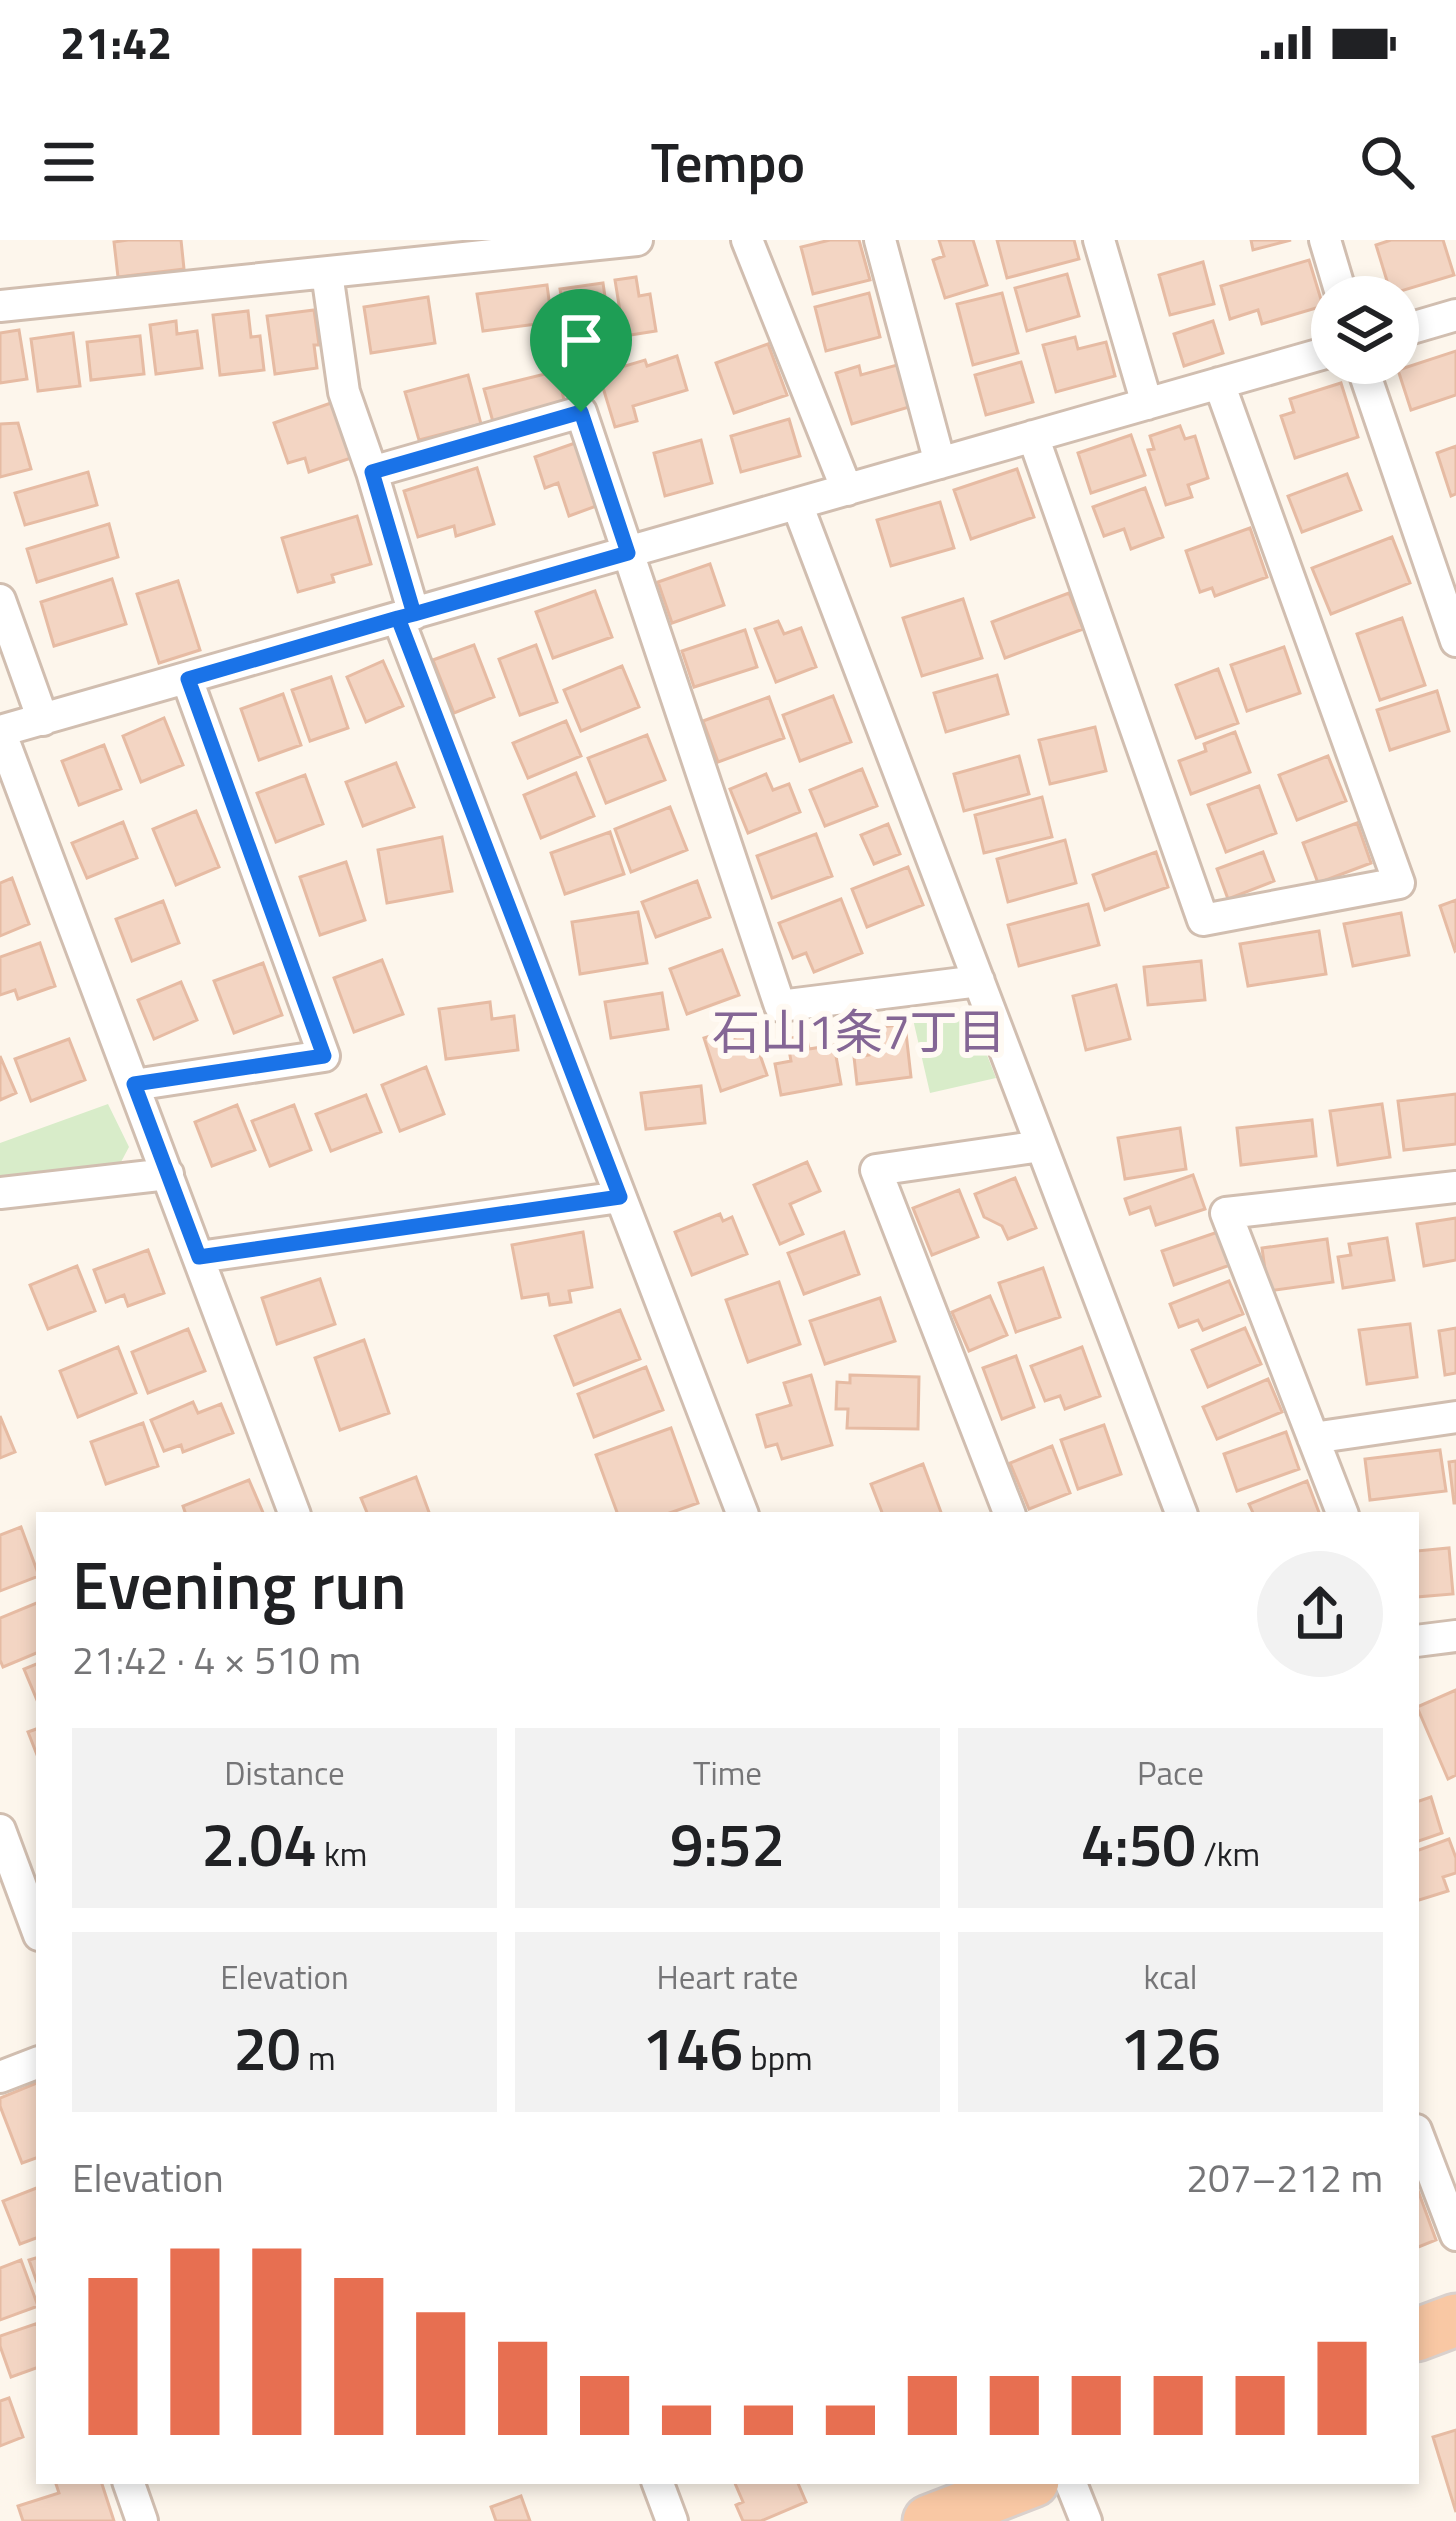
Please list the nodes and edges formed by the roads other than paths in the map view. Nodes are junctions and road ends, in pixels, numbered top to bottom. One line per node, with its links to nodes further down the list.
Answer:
1 (637, 240): 6 (street)
2 (747, 240): 18 (street)
3 (880, 240): 16 (street)
4 (1099, 240): 14 (street)
5 (1325, 240): 7 (street)
6 (327, 273): 8 (street); 17 (street)
7 (1336, 276)
8 (0, 306)
9 (1456, 315): 10 (street)
10 (1419, 326)
11 (1311, 357): 12 (street)
12 (1219, 383): 14 (street); 15 (street)
13 (1368, 384): 23 (street)
14 (1147, 404): 15 (street)
15 (1033, 436): 16 (street)
16 (940, 463): 18 (street)
17 (372, 472): 20 (street); 22 (street)
18 (847, 490): 19 (street)
19 (797, 504): 20 (street); 27 (street)
20 (628, 553): 22 (street); 27 (street)
21 (0, 600): 25 (street)
22 (406, 616): 24 (street); 33 (street)
23 (1456, 641)
24 (188, 679): 25 (street); 28 (street)
25 (43, 720): 26 (street)
26 (0, 731): 28 (street)
27 (979, 981): 29 (street)
28 (134, 1084): 30 (street)
29 (1041, 1146): 39 (street); 40 (street)
30 (168, 1174): 32 (street); 34 (street)
31 (1456, 1187): 36 (street)
32 (0, 1193)
33 (620, 1197): 34 (street); 38 (street)
34 (199, 1257): 37 (street)
35 (1456, 1417): 36 (street)
36 (1313, 1438): 41 (street)
37 (294, 1512)
38 (741, 1512)
39 (1009, 1512)
40 (1181, 1512)
41 (1342, 1512)
42 (1456, 1636): 43 (street)
43 (1419, 1641)
44 (0, 1830): 45 (street)
45 (36, 1927)
46 (36, 2063): 47 (street)
47 (0, 2077)
48 (1419, 2138): 49 (street)
49 (1456, 2235)
50 (1456, 2320): 51 (highway)
51 (1419, 2334)
52 (129, 2484): 56 (street)
53 (657, 2484): 57 (street)
54 (1025, 2484): 58 (highway)
55 (1071, 2484): 59 (street)
56 (142, 2521)
57 (672, 2521)
58 (928, 2521)
59 (1086, 2521)

